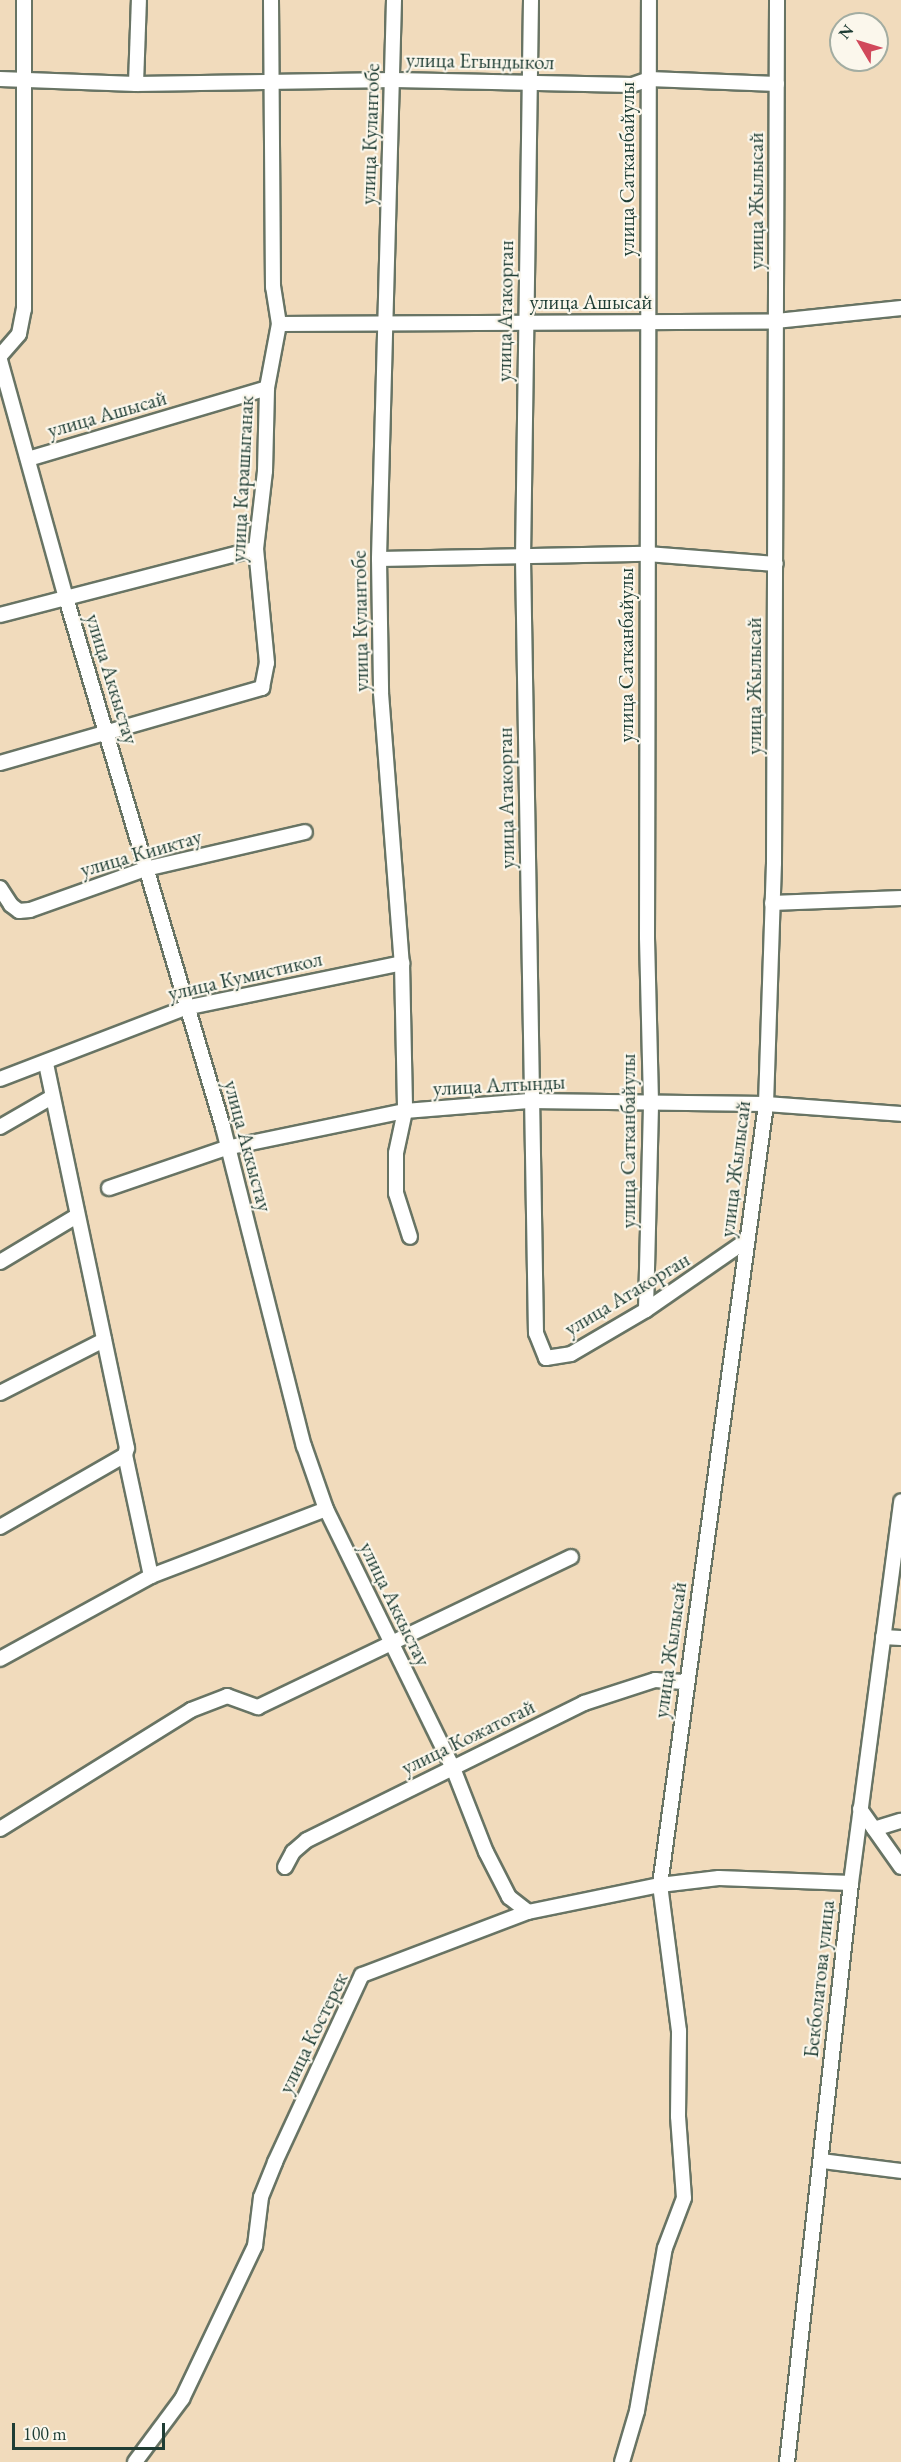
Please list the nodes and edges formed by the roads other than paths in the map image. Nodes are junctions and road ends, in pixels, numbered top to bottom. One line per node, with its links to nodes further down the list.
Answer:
1 (24, 0): 10 (street)
2 (139, 0): 14 (street)
3 (271, 0): 12 (street, улица Карашыганак)
4 (394, 0): 11 (street, улица Кулантобе)
5 (531, 0): 13 (street, улица Атакорган)
6 (649, 0): 9 (street, улица Сатканбайулы)
7 (777, 0): 15 (street, улица Жылысай)
8 (0, 79): 10 (street, улица Егындыкол)
9 (649, 79): 13 (street, улица Егындыкол); 15 (street, улица Егындыкол); 19 (street, улица Сатканбайулы)
10 (24, 80): 14 (street, улица Егындыкол); 22 (street)
11 (394, 80): 12 (street, улица Егындыкол); 13 (street, улица Егындыкол); 21 (street, улица Кулантобе)
12 (272, 82): 14 (street, улица Егындыкол); 20 (street, улица Карашыганак)
13 (531, 83): 18 (street, улица Атакорган)
14 (136, 84)
15 (777, 84): 17 (street, улица Жылысай)
16 (901, 308): 17 (street, улица Ашысай)
17 (777, 321): 19 (street, улица Ашысай); 29 (street, улица Жылысай)
18 (525, 322): 19 (street, улица Ашысай); 21 (street, улица Ашысай); 27 (street, улица Атакорган)
19 (647, 323): 26 (street, улица Сатканбайулы)
20 (279, 324): 21 (street, улица Ашысай); 23 (street, улица Карашыганак)
21 (383, 325): 28 (street, улица Кулантобе)
22 (0, 358): 24 (street, улица Аккыстау)
23 (267, 388): 24 (street, улица Ашысай); 25 (street, улица Карашыганак)
24 (28, 459): 30 (street, улица Аккыстау)
25 (256, 549): 30 (street); 32 (street, улица Карашыганак)
26 (647, 554): 27 (street); 29 (street); 45 (street, улица Сатканбайулы)
27 (523, 558): 28 (street); 44 (street, улица Атакорган)
28 (379, 559): 39 (street, улица Кулантобе)
29 (776, 564): 38 (street, улица Жылысай)
30 (66, 598): 31 (street); 32 (street, улица Аккыстау)
31 (0, 615)
32 (108, 735): 33 (street, улица Карашыганак); 35 (street, улица Аккыстау)
33 (0, 763)
34 (305, 832): 35 (street, улица Кииктау)
35 (145, 869): 36 (street, улица Кииктау); 40 (street, улица Аккыстау)
36 (0, 888)
37 (901, 898): 38 (street)
38 (772, 903): 46 (street, улица Жылысай)
39 (402, 963): 40 (street, улица Кумистикол); 47 (street, улица Кулантобе)
40 (185, 1008): 41 (street, улица Кумистикол); 50 (street, улица Аккыстау)
41 (46, 1062): 42 (street, улица Кумистикол); 43 (street)
42 (0, 1079)
43 (52, 1097): 49 (street); 52 (street)
44 (530, 1101): 45 (street, улица Алтынды); 47 (street, улица Алтынды); 56 (street, улица Атакорган)
45 (651, 1102): 46 (street, улица Алтынды); 56 (street, улица Сатканбайулы)
46 (766, 1104): 48 (street, улица Алтынды); 54 (street, улица Жылысай)
47 (405, 1111): 50 (street, улица Алтынды); 53 (street, улица Кулантобе)
48 (901, 1114)
49 (0, 1127)
50 (226, 1148): 51 (street, улица Алтынды); 61 (street, улица Аккыстау)
51 (109, 1188)
52 (75, 1217): 55 (street); 57 (street)
53 (410, 1237)
54 (747, 1240): 56 (street, улица Атакорган); 70 (street, улица Жылысай)
55 (0, 1262)
56 (646, 1310)
57 (104, 1340): 58 (street); 59 (street)
58 (0, 1393)
59 (125, 1455): 62 (street); 65 (street)
60 (901, 1501): 63 (street, Бекболатова улица)
61 (326, 1509): 65 (street); 68 (street, улица Аккыстау)
62 (0, 1527)
63 (898, 1547): 66 (street, Бекболатова улица)
64 (571, 1557): 68 (street)
65 (151, 1576): 69 (street)
66 (883, 1636): 67 (street); 72 (street, Бекболатова улица)
67 (901, 1638)
68 (390, 1645): 71 (street, улица Аккыстау); 74 (street)
69 (0, 1659)
70 (687, 1682): 71 (street, улица Кожатогай); 79 (street, улица Жылысай)
71 (453, 1768): 76 (street, улица Кожатогай); 80 (street, улица Аккыстау)
72 (860, 1809): 75 (street); 78 (street, Бекболатова улица)
73 (901, 1821): 75 (street)
74 (0, 1829)
75 (874, 1829): 77 (street)
76 (285, 1867)
77 (901, 1867)
78 (850, 1883): 79 (street, улица Костерек); 81 (street, Бекболатова улица)
79 (660, 1885): 80 (street, улица Костерек); 84 (street, улица Жылысай)
80 (528, 1912): 83 (street, улица Костерек)
81 (822, 2161): 82 (street); 85 (street, Бекболатова улица)
82 (901, 2171)
83 (135, 2462)
84 (622, 2462)
85 (787, 2462)

